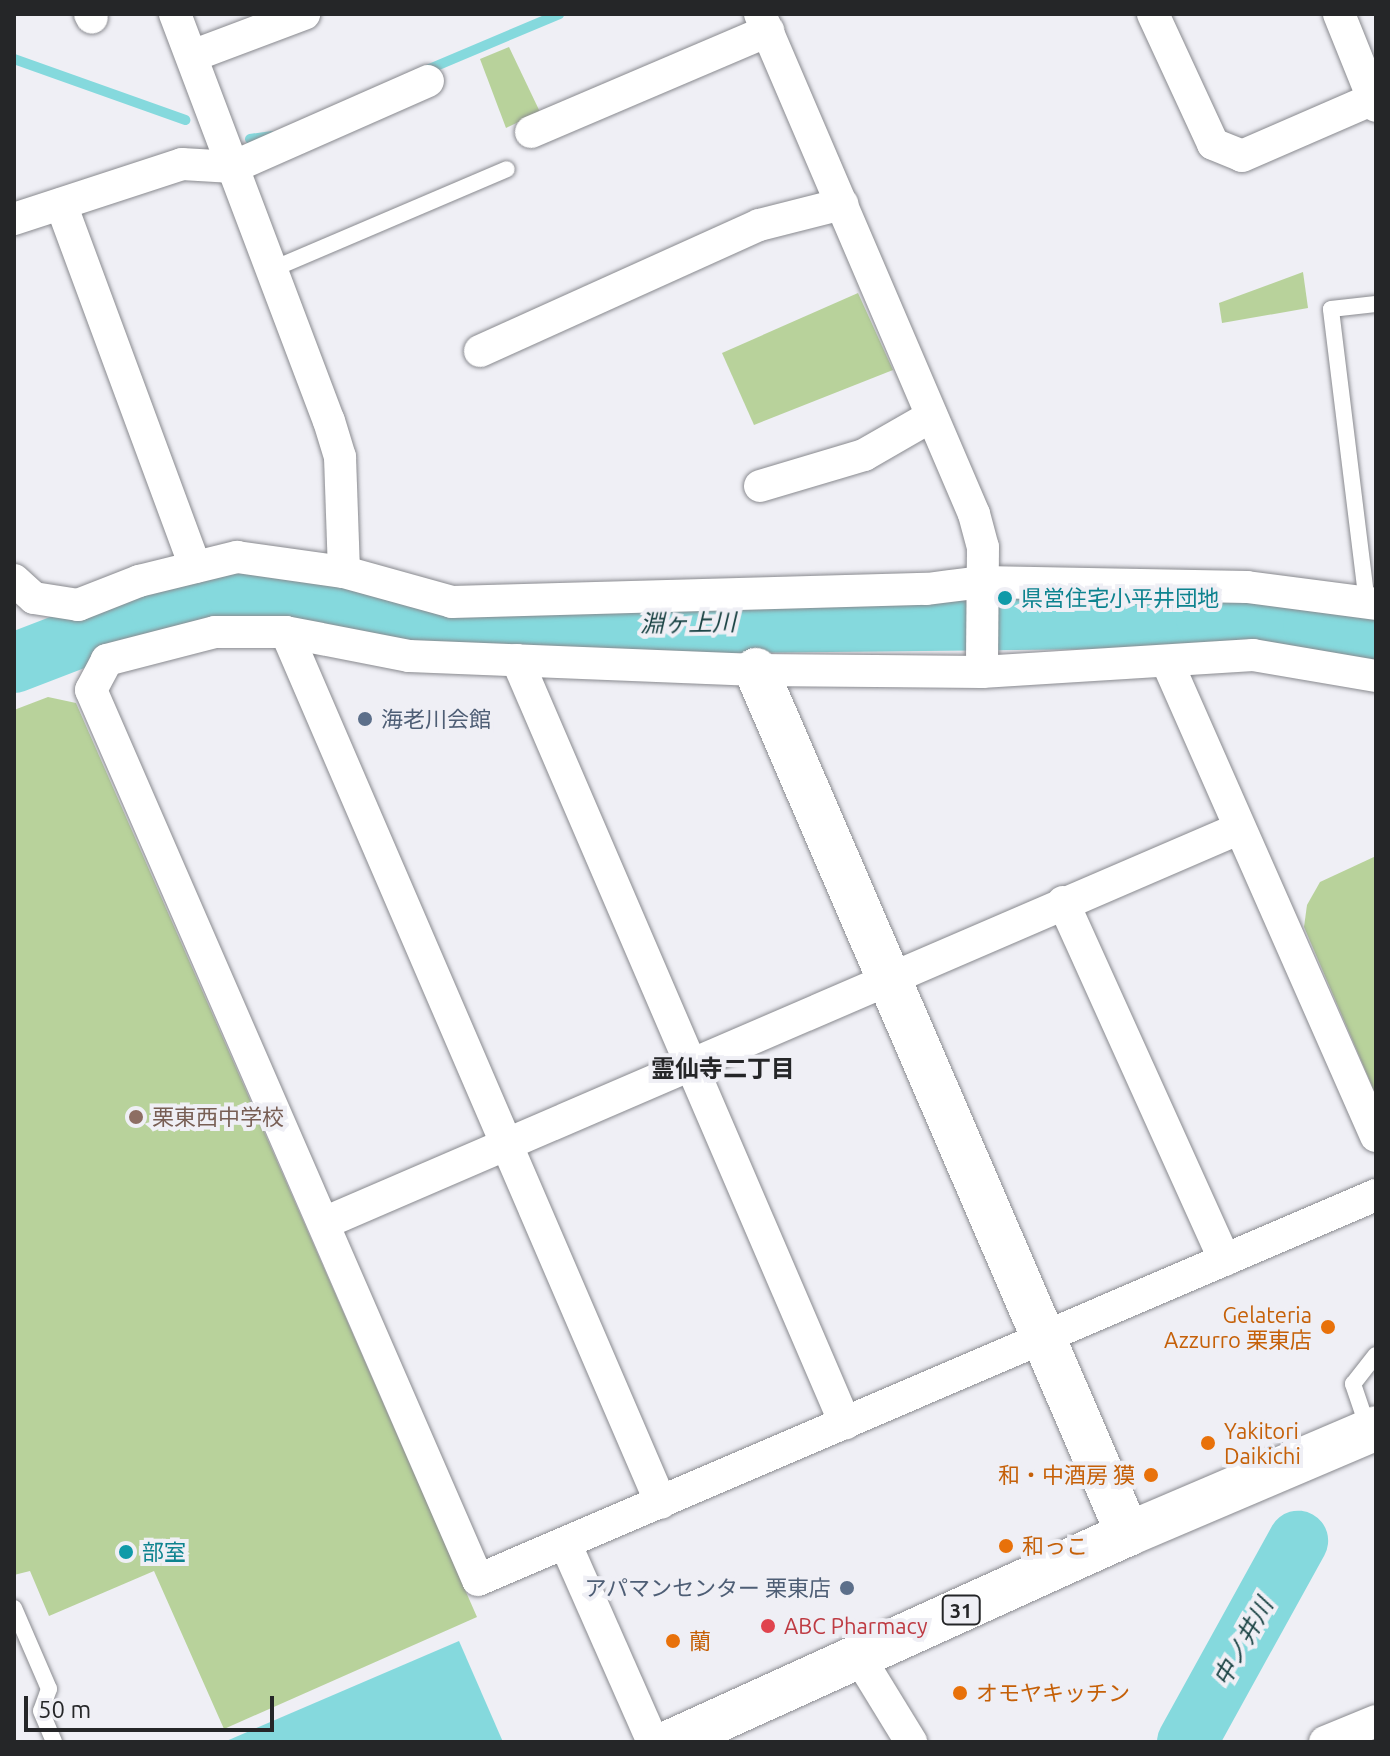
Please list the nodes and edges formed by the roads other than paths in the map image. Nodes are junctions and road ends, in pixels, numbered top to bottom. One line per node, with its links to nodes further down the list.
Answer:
1 (175, 14): 7 (street)
2 (304, 14): 7 (street)
3 (1153, 14): 9 (street)
4 (1339, 14): 6 (street)
5 (764, 22): 10 (street); 14 (street)
6 (1366, 53): 9 (street)
7 (192, 56): 11 (street)
8 (428, 81): 11 (street)
9 (1374, 103)
10 (531, 132)
11 (233, 167): 13 (street); 16 (street)
12 (507, 169): 16 (lane)
13 (61, 204): 15 (street); 21 (street)
14 (842, 204): 18 (street); 19 (street)
15 (14, 219)
16 (273, 269): 22 (street)
17 (1376, 304): 25 (lane)
18 (480, 351)
19 (932, 416): 20 (street); 24 (street)
20 (760, 486)
21 (195, 567): 22 (street); 23 (street)
22 (344, 572): 24 (street)
23 (14, 580)
24 (982, 587): 25 (street); 28 (street)
25 (1371, 604)
26 (286, 632): 27 (street); 37 (street); 39 (street)
27 (517, 660): 30 (street); 35 (street)
28 (982, 662): 29 (street); 30 (street)
29 (1168, 664): 31 (street); 32 (street)
30 (756, 670): 34 (street)
31 (1376, 676)
32 (1238, 829): 33 (street); 36 (street)
33 (1063, 902): 34 (street); 40 (street)
34 (888, 976): 35 (street); 41 (street)
35 (689, 1065): 37 (street); 43 (street)
36 (1376, 1136)
37 (506, 1145): 39 (street); 45 (street)
38 (1376, 1195): 40 (street)
39 (324, 1223): 47 (street)
40 (1225, 1260): 41 (street)
41 (1041, 1336): 43 (street); 46 (street)
42 (1376, 1355): 44 (lane)
43 (845, 1423): 45 (street)
44 (1373, 1430): 46 (street, 31)
45 (661, 1503): 47 (street)
46 (1128, 1534): 49 (street, 31)
47 (566, 1545): 52 (street)
48 (14, 1608): 51 (lane)
49 (859, 1657): 53 (street, 31); 54 (street)
50 (1376, 1721): 55 (street)
51 (54, 1742)
52 (653, 1742)
53 (670, 1742)
54 (911, 1742)
55 (1325, 1742)

